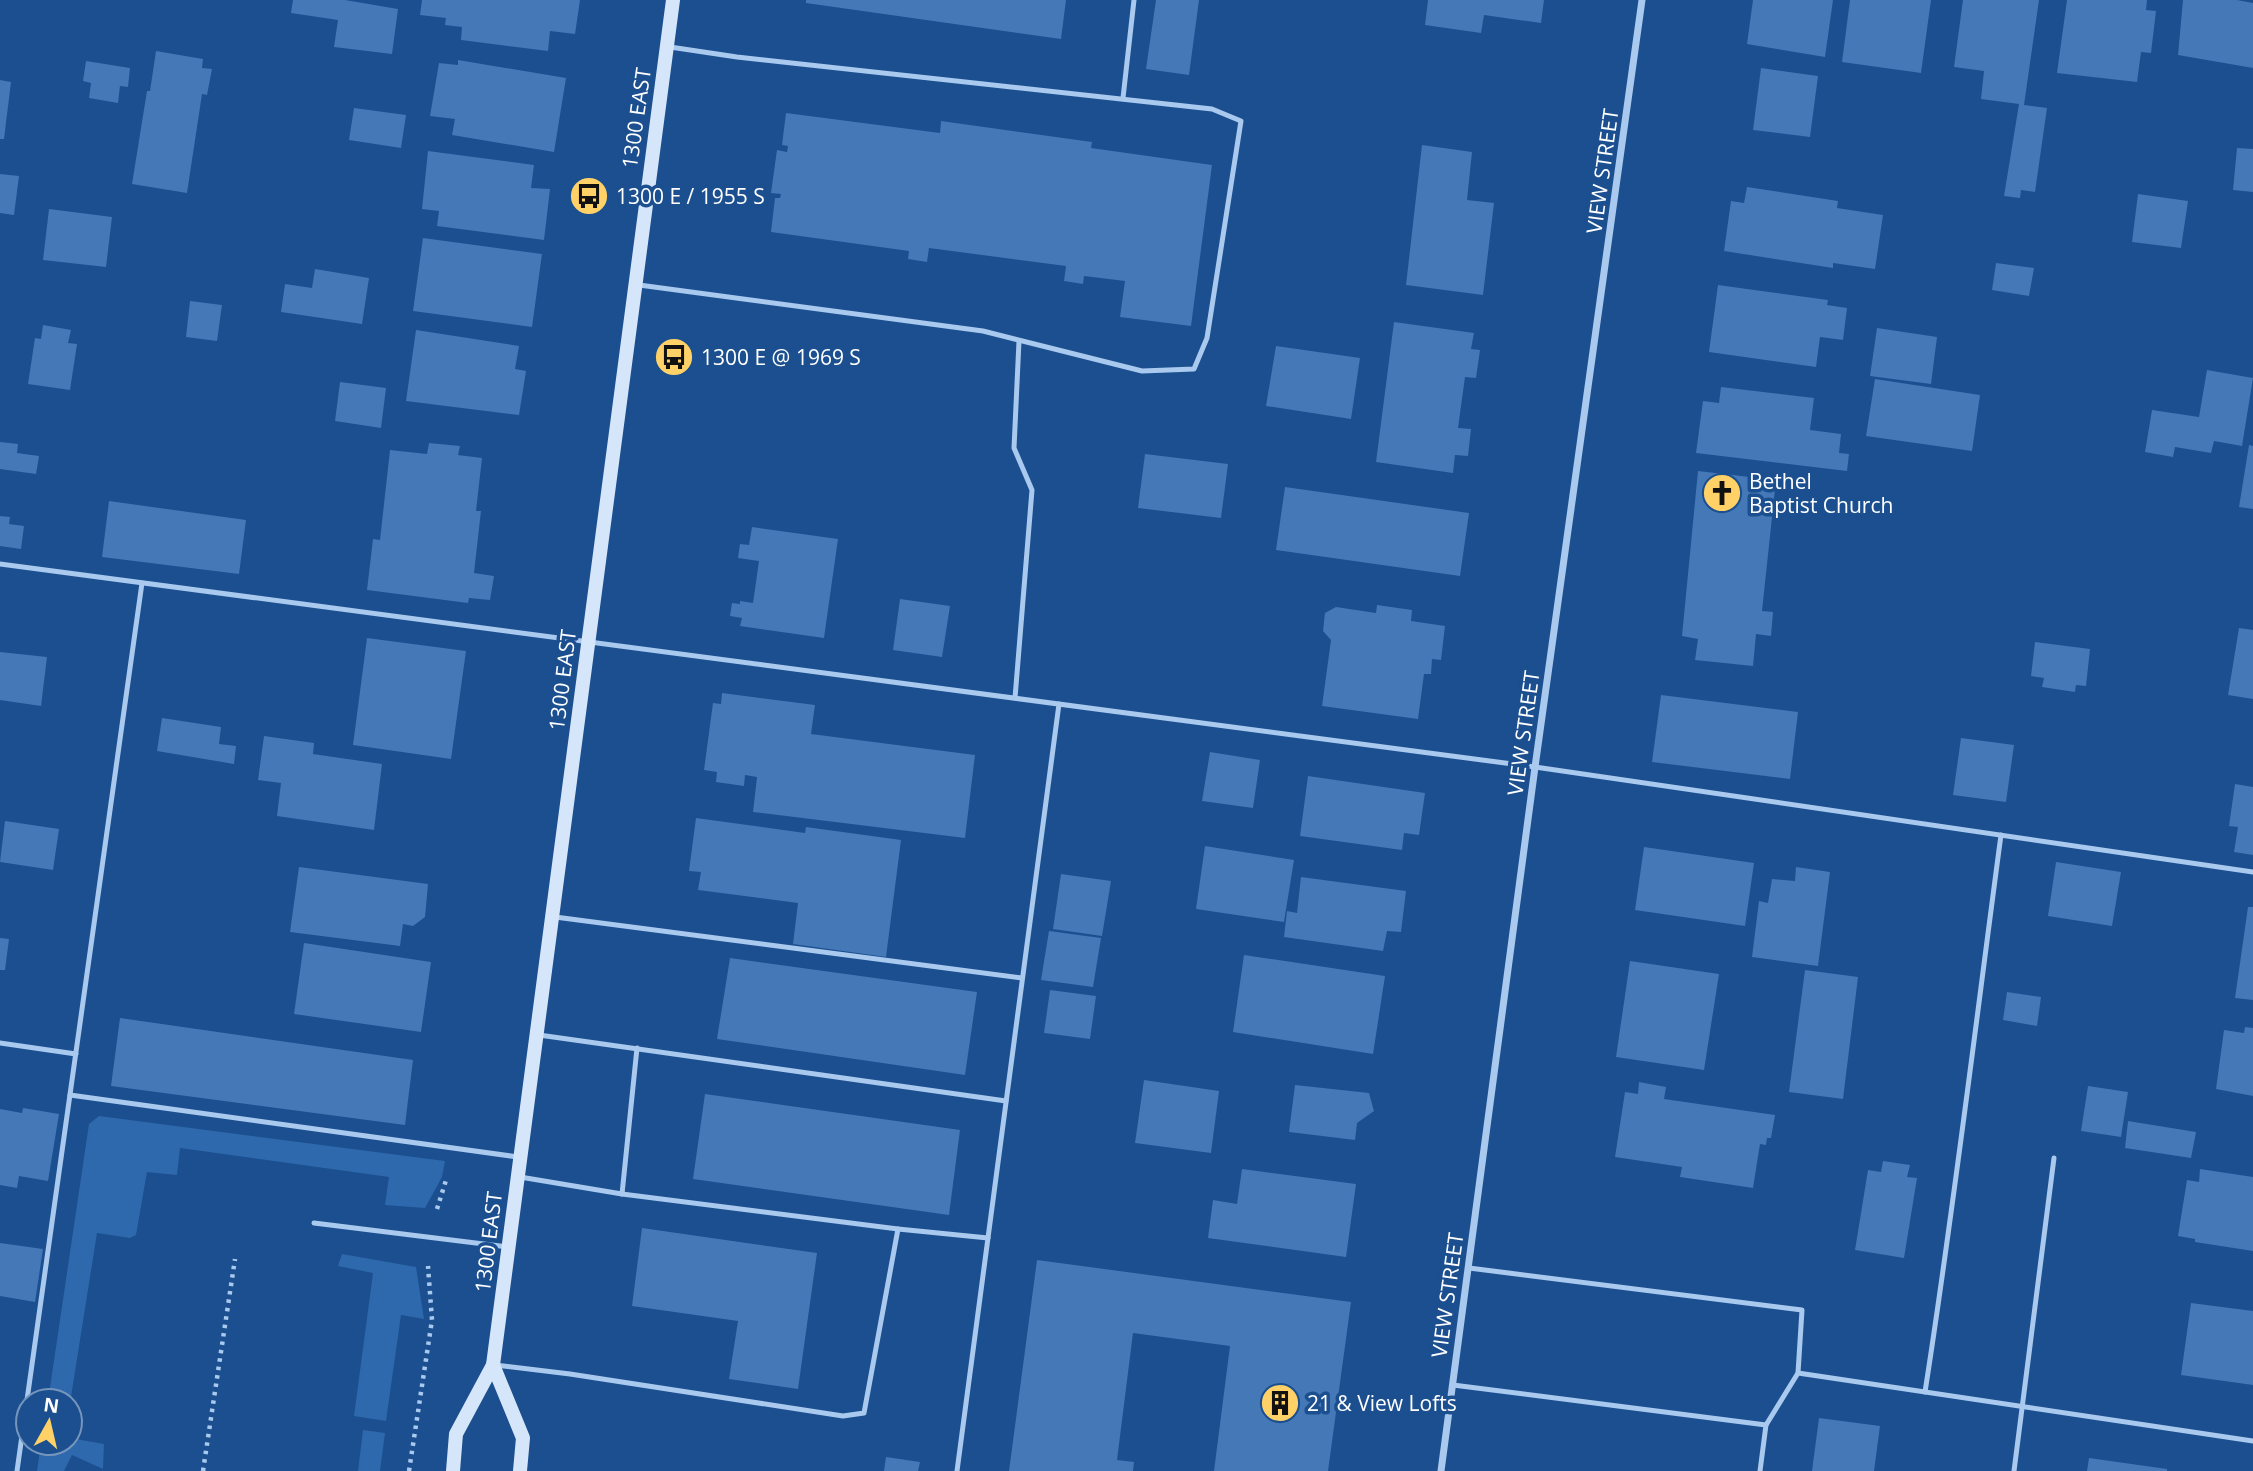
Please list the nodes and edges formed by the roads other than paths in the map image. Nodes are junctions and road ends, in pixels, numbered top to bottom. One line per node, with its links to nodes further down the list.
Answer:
1 (673, 0): 4 (main road, 1300 EAST)
2 (1134, 0): 5 (lane)
3 (1643, 0): 13 (street, VIEW STREET)
4 (667, 47): 5 (lane); 6 (main road, 1300 EAST)
5 (1123, 98): 7 (lane)
6 (635, 284): 7 (lane); 10 (main road, 1300 EAST)
7 (1019, 341): 11 (lane)
8 (0, 564): 9 (lane)
9 (142, 583): 10 (lane); 21 (lane)
10 (588, 642): 11 (lane); 16 (main road, 1300 EAST)
11 (1016, 698): 12 (lane)
12 (1059, 704): 13 (lane); 17 (lane)
13 (1535, 767): 14 (lane); 32 (street, VIEW STREET)
14 (2001, 835): 15 (lane); 36 (lane)
15 (2253, 872)
16 (552, 917): 17 (lane); 18 (main road, 1300 EAST)
17 (1022, 978): 23 (lane)
18 (536, 1034): 20 (lane); 24 (main road, 1300 EAST)
19 (0, 1043): 21 (lane)
20 (637, 1048): 23 (lane); 27 (lane)
21 (76, 1054): 22 (lane)
22 (70, 1095): 24 (lane); 40 (lane)
23 (1006, 1101): 30 (lane)
24 (520, 1157): 26 (main road, 1300 EAST)
25 (2054, 1158): 37 (lane)
26 (517, 1176): 27 (lane); 31 (main road, 1300 EAST)
27 (622, 1194): 29 (lane)
28 (314, 1223): 31 (lane)
29 (898, 1229): 30 (lane); 33 (lane)
30 (988, 1238): 43 (lane)
31 (508, 1247): 33 (main road, 1300 EAST)
32 (1469, 1268): 34 (lane); 35 (street, VIEW STREET)
33 (493, 1365): 41 (main road, 1300 EAST); 42 (main road, 1300 EAST)
34 (1798, 1373): 36 (lane); 38 (lane)
35 (1453, 1385): 38 (lane); 44 (street, VIEW STREET)
36 (1925, 1392): 37 (lane)
37 (2023, 1407): 39 (lane); 46 (lane)
38 (1766, 1425): 45 (lane)
39 (2253, 1441)
40 (17, 1471)
41 (453, 1471)
42 (520, 1471)
43 (957, 1471)
44 (1441, 1471)
45 (1760, 1471)
46 (2014, 1471)

